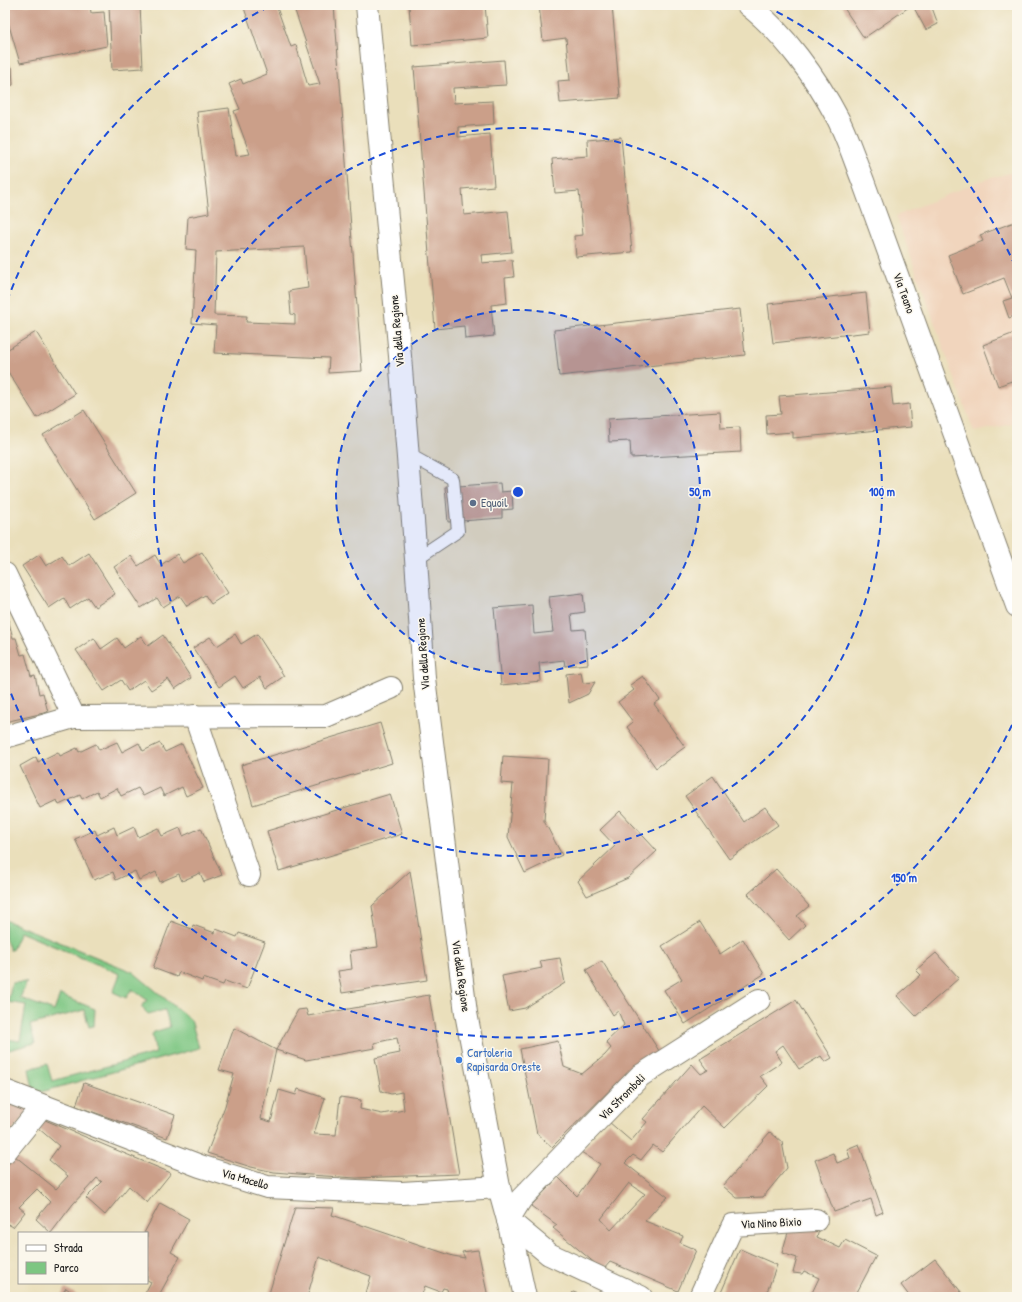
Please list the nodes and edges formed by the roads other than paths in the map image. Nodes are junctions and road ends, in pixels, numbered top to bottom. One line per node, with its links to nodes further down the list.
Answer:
1 (367, 5): 3 (street, Via della Regione)
2 (748, 5): 6 (street, Via Teano)
3 (408, 454): 4 (street, Via della Regione); 4 (lane)
4 (416, 559): 16 (street, Via della Regione)
5 (5, 574): 9 (street)
6 (1017, 606)
7 (391, 688): 8 (street)
8 (195, 716): 9 (street); 11 (street)
9 (74, 717): 10 (street)
10 (5, 736)
11 (249, 875)
12 (759, 1000): 17 (street, Via Stromboli)
13 (5, 1091): 14 (street, Via Macello)
14 (42, 1106): 15 (street); 16 (street, Via Macello)
15 (5, 1152)
16 (499, 1186): 17 (street, Via della Regione)
17 (508, 1220): 19 (street); 20 (street, Via della Regione)
18 (816, 1220): 22 (street, Via Nino Bixio)
19 (621, 1292): 21 (street)
20 (525, 1297)
21 (642, 1297)
22 (700, 1297)

